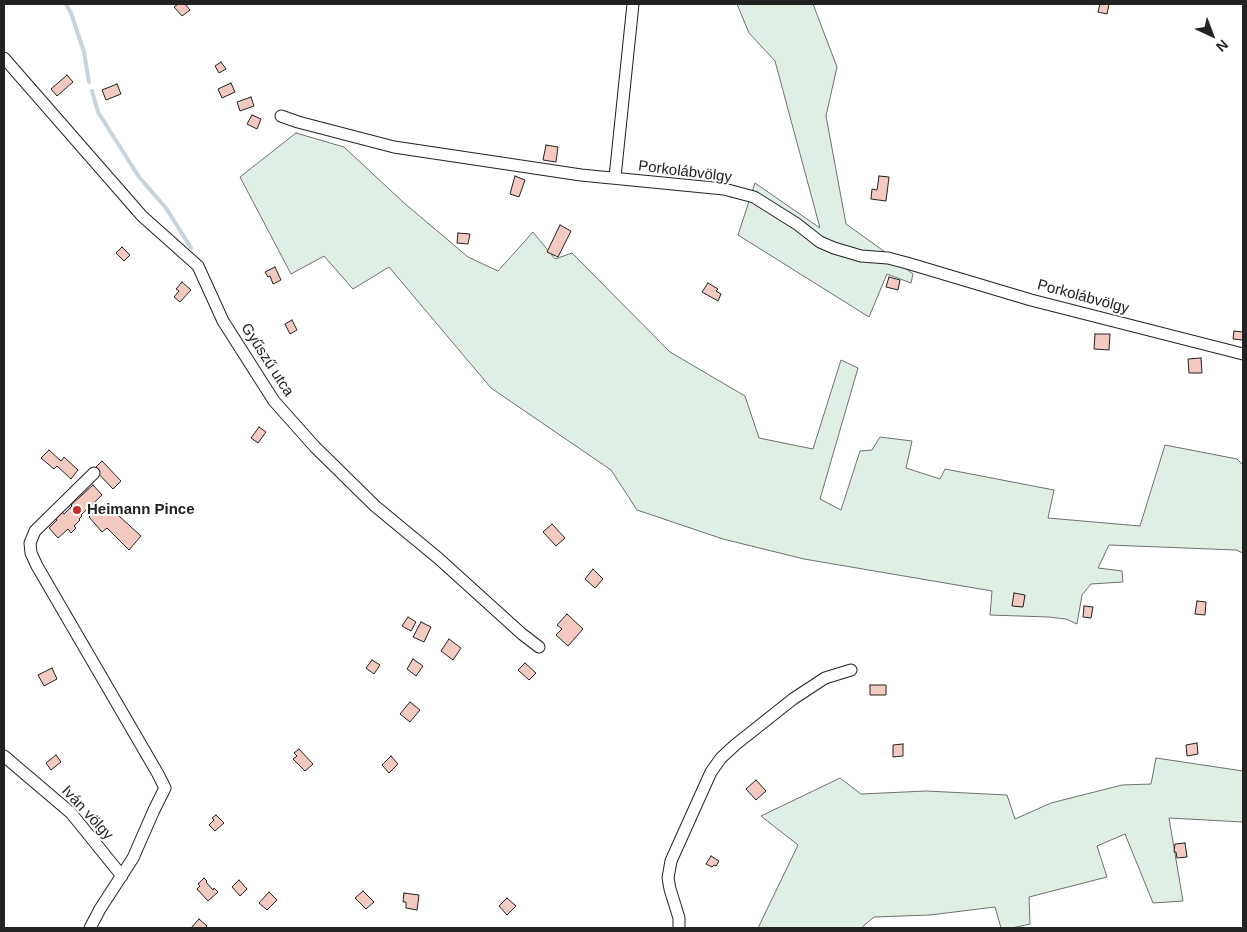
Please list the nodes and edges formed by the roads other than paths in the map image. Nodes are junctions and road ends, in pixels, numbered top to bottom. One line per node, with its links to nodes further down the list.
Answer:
1 (633, 4): 4 (street)
2 (4, 58): 7 (street, Gyűszű utca)
3 (281, 116): 4 (street, Porkolábvölgy)
4 (615, 177): 5 (street, Porkolábvölgy)
5 (1243, 354)
6 (94, 473): 10 (street)
7 (539, 647)
8 (850, 670): 12 (street)
9 (4, 756): 10 (street, Iván völgy)
10 (122, 876): 11 (street)
11 (90, 928)
12 (680, 928)

